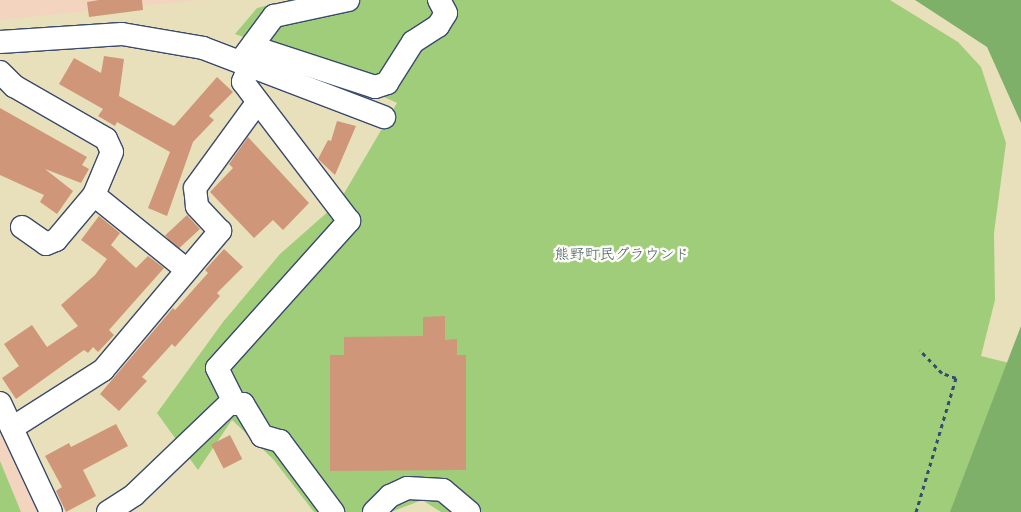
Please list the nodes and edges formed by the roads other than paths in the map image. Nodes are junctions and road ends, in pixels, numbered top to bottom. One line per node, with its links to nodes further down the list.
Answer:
1 (348, 0): 4 (street)
2 (439, 0): 4 (street)
3 (0, 42): 5 (street)
4 (254, 43): 5 (street)
5 (245, 64): 7 (street); 8 (street)
6 (0, 72): 9 (street)
7 (258, 103): 11 (street); 13 (street)
8 (384, 117)
9 (94, 195): 10 (street); 11 (street)
10 (22, 228)
11 (187, 270): 14 (street)
12 (0, 403): 14 (street)
13 (235, 404): 16 (street); 17 (street)
14 (12, 428): 15 (street)
15 (51, 512)
16 (108, 512)
17 (333, 512)
18 (374, 512): 19 (street)
19 (469, 512)

